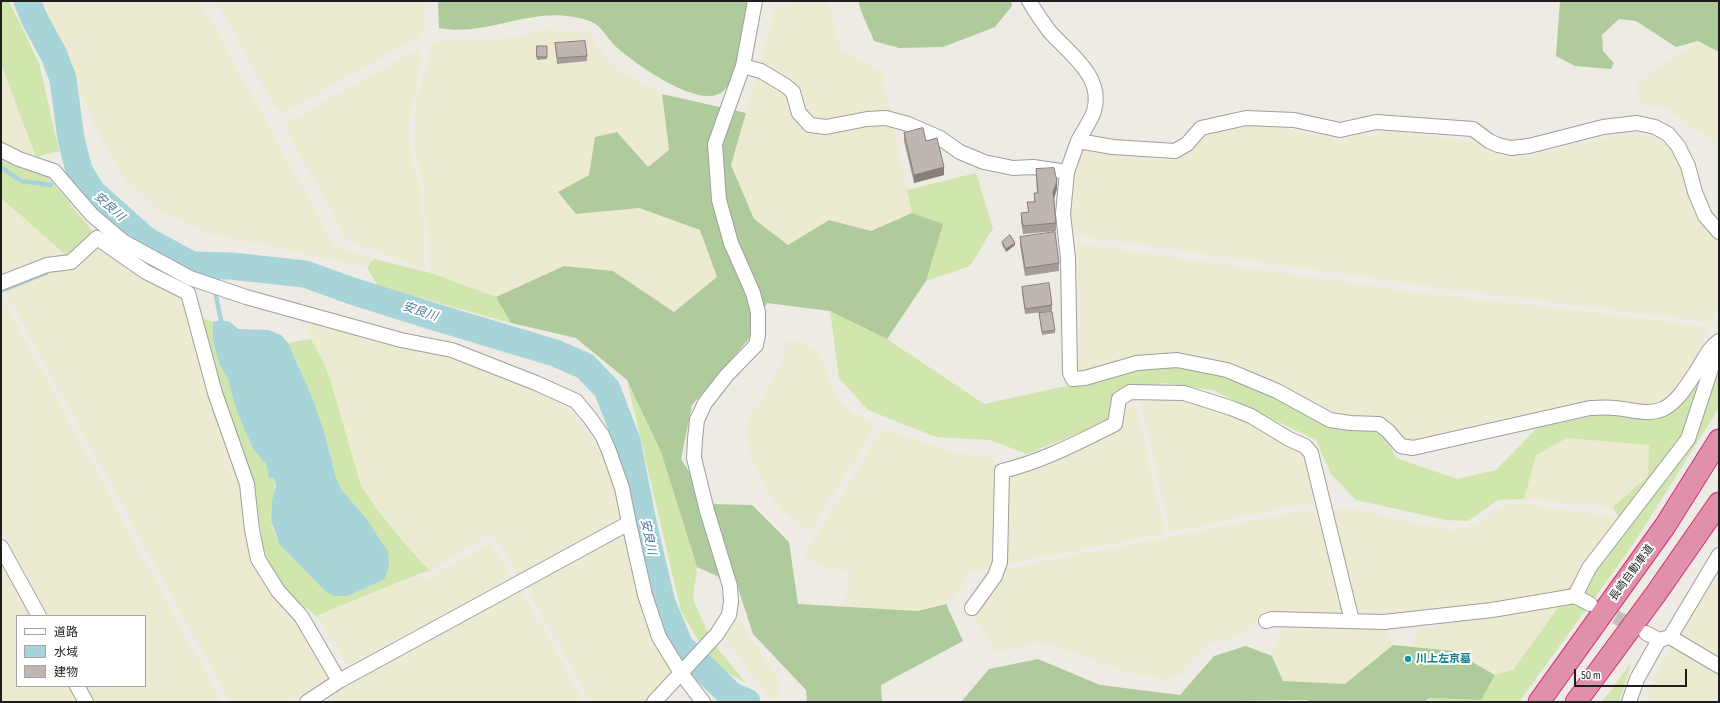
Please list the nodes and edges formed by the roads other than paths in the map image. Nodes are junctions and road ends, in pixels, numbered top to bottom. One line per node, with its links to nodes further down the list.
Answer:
1 (755, 1): 3 (street)
2 (1029, 1): 4 (street)
3 (743, 66): 6 (street); 25 (street)
4 (1078, 141): 6 (street); 7 (street)
5 (1, 150): 13 (street)
6 (1067, 172): 9 (street)
7 (1719, 232)
8 (1, 283): 26 (street)
9 (1719, 341)
10 (1719, 345): 16 (street)
11 (1719, 440): 32 (highway, 長崎自動車道)
12 (1719, 503): 33 (highway)
13 (629, 523): 25 (street); 26 (street)
14 (1, 547): 19 (street)
15 (1719, 555): 23 (street)
16 (1575, 596): 17 (street); 21 (street)
17 (1590, 604)
18 (972, 608): 21 (street)
19 (38, 615)
20 (1266, 621): 21 (street)
21 (1352, 621)
22 (1646, 633): 23 (street)
23 (1664, 638): 24 (street); 34 (street)
24 (1719, 666)
25 (681, 673): 30 (street); 31 (street)
26 (339, 681): 28 (street)
27 (78, 687): 29 (street)
28 (313, 701)
29 (86, 702)
30 (654, 702)
31 (703, 702)
32 (1540, 702)
33 (1576, 702)
34 (1629, 702)

